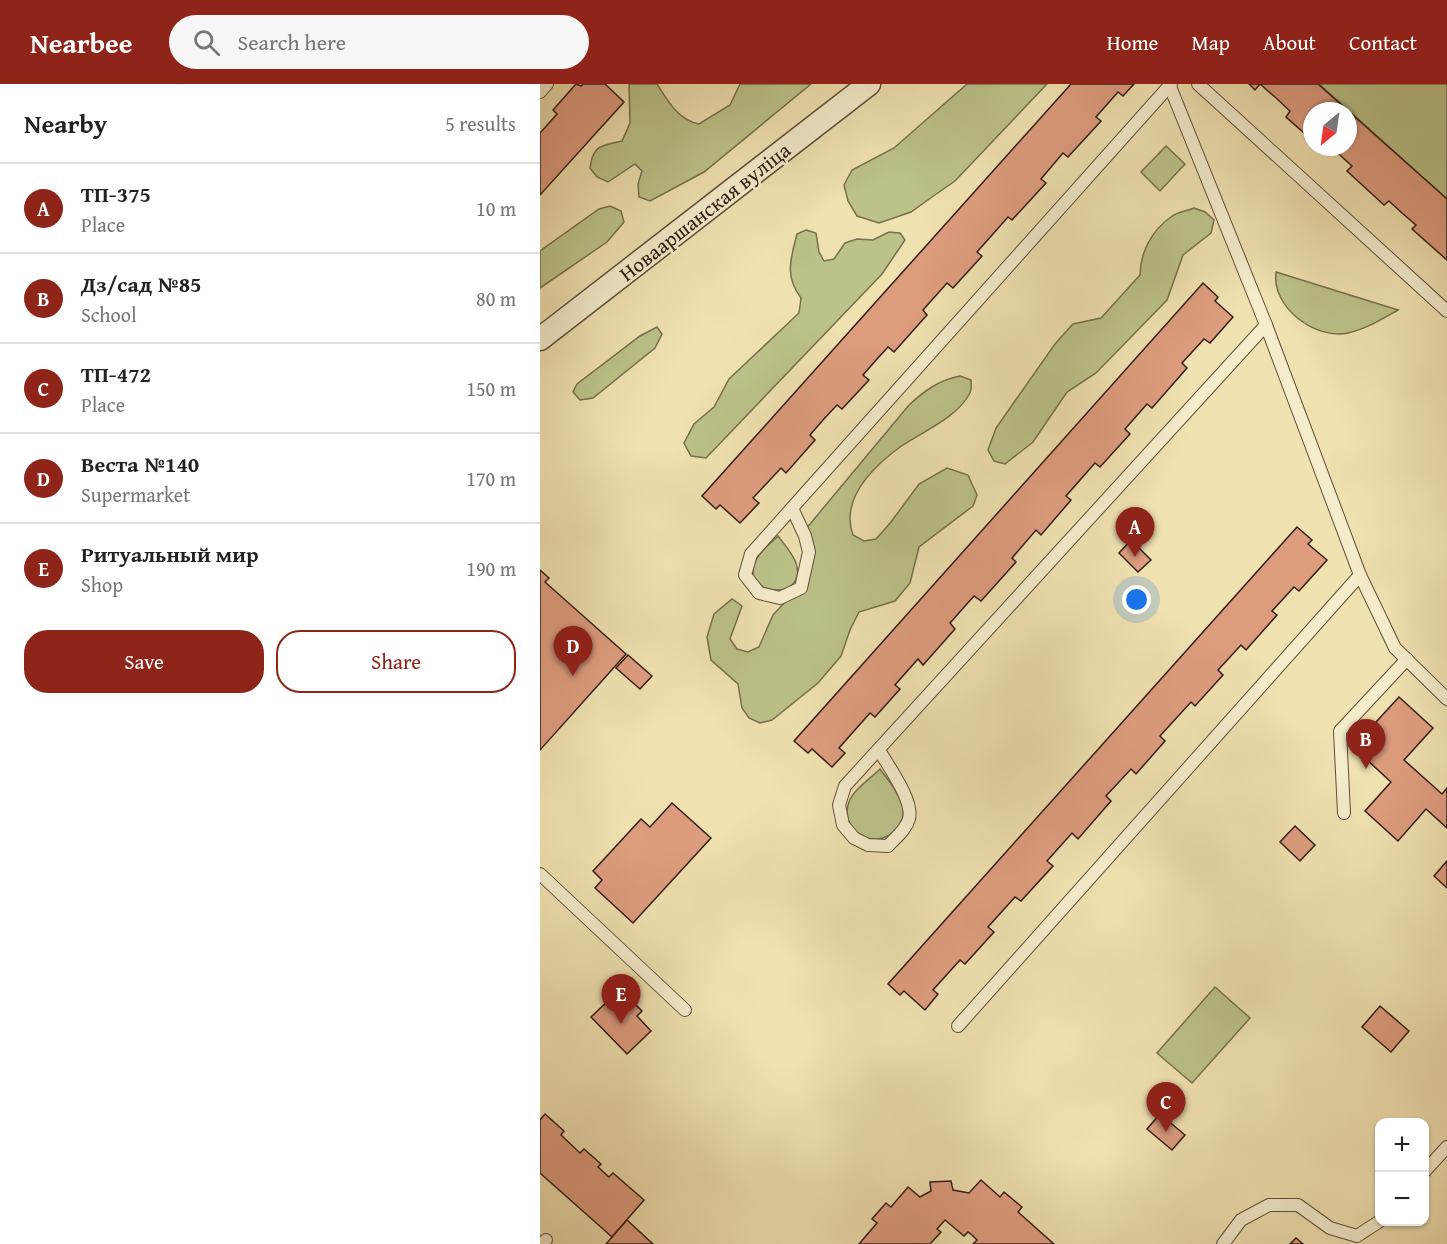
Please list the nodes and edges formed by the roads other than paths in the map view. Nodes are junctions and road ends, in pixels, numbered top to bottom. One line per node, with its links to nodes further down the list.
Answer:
1 (548, 84): 5 (lane)
2 (869, 84): 8 (street, Новааршанская вуліца)
3 (1197, 84): 6 (lane)
4 (1170, 85): 7 (lane); 9 (lane)
5 (540, 92)
6 (1447, 311)
7 (1266, 325): 10 (lane); 13 (lane)
8 (540, 339)
9 (792, 508): 9 (lane)
10 (1360, 575): 11 (lane); 17 (lane)
11 (1407, 659): 12 (lane); 14 (lane)
12 (1447, 699)
13 (879, 750): 13 (lane)
14 (1344, 813)
15 (540, 874): 16 (lane)
16 (685, 1010)
17 (958, 1026)
18 (1447, 1147): 19 (lane)
19 (1429, 1167)
20 (1375, 1224): 21 (lane)
21 (1223, 1244)

